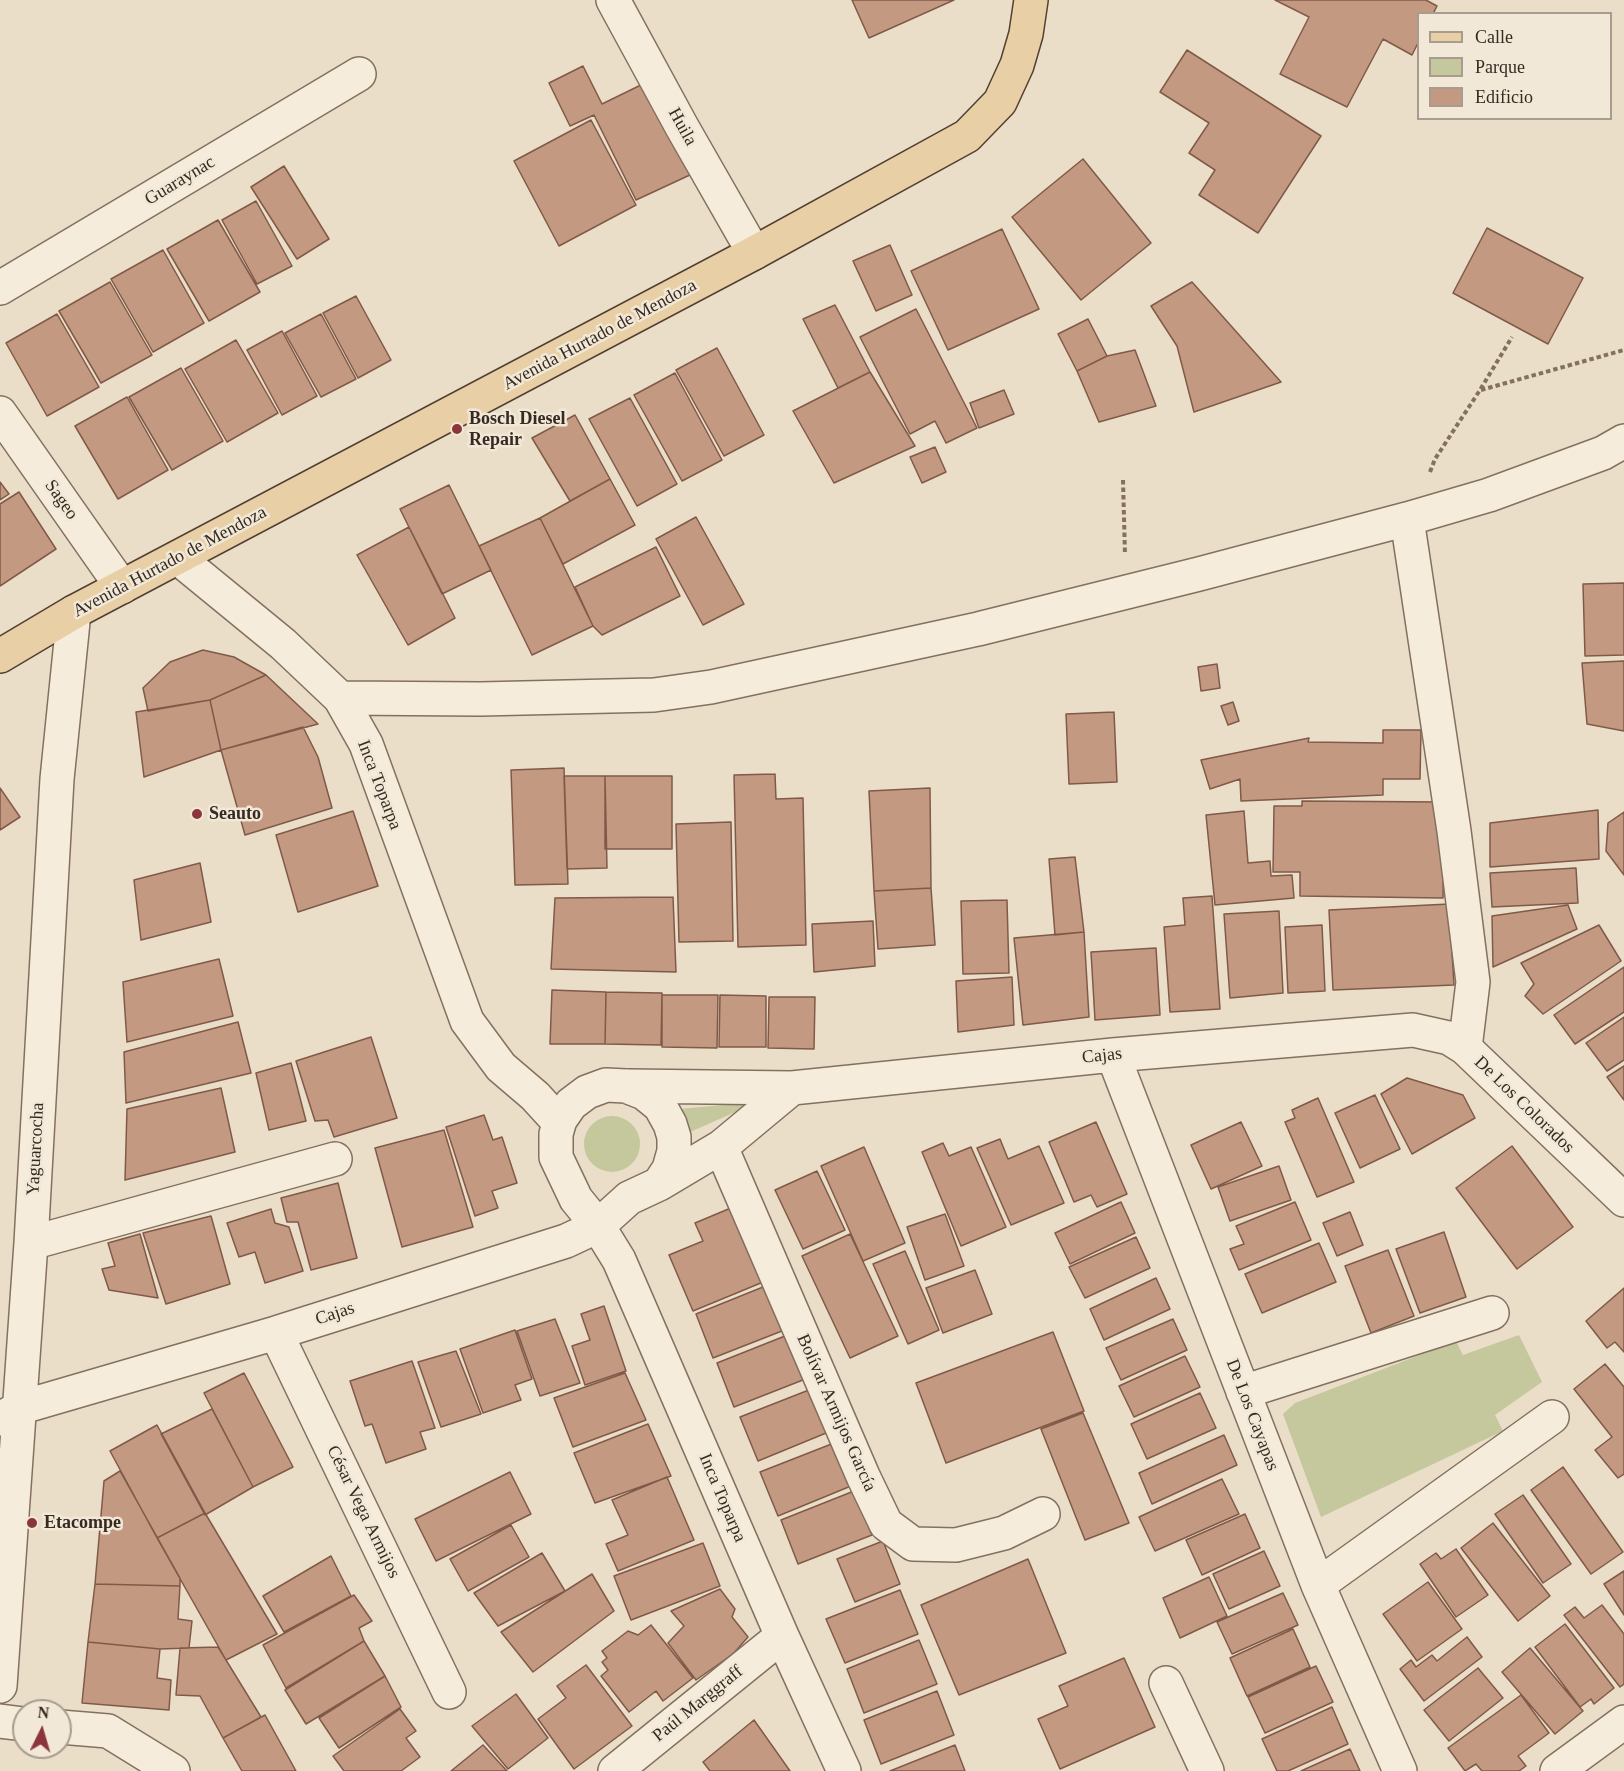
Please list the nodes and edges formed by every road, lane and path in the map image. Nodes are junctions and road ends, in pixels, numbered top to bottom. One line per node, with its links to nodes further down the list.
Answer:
1 (613, 0): 4 (street, Huila)
2 (1031, 0): 4 (main road, Avenida Hurtado de Mendoza)
3 (359, 74): 5 (street, Guaraynac)
4 (754, 253): 13 (main road, Avenida Hurtado de Mendoza)
5 (0, 288)
6 (1512, 337): 8 (path)
7 (1624, 350): 8 (path)
8 (1480, 390): 12 (path)
9 (0, 413): 14 (street, Sageo)
10 (1624, 441): 12 (street)
11 (1123, 480): 15 (path)
12 (1421, 515): 15 (street); 20 (street)
13 (178, 558): 14 (main road, Avenida Hurtado de Mendoza); 18 (street, Inca Toparpa)
14 (122, 588): 16 (main road, Avenida Hurtado de Mendoza)
15 (1130, 591): 18 (street)
16 (74, 612): 17 (main road, Avenida Hurtado de Mendoza); 30 (street, Yaguarcocha)
17 (0, 656)
18 (340, 698): 24 (street, Inca Toparpa)
19 (1413, 1030): 20 (street, De Los Colorados); 21 (street, Cajas)
20 (1465, 1048): 28 (street, De Los Colorados)
21 (1113, 1054): 23 (street, Cajas); 33 (street, De Los Cayapas)
22 (626, 1086): 23 (street, Cajas); 24 (street, Cajas); 27 (street)
23 (792, 1088): 25 (street, Cajas)
24 (560, 1120): 29 (street)
25 (721, 1147): 27 (street, Cajas); 36 (street, Bolívar Armijos García)
26 (334, 1159): 30 (street)
27 (659, 1184): 29 (street, Cajas)
28 (1624, 1200)
29 (598, 1226): 32 (street, Cajas); 38 (street, Inca Toparpa)
30 (31, 1243): 34 (street, Yaguarcocha)
31 (1492, 1313): 33 (street)
32 (276, 1333): 34 (street, Cajas); 41 (street, César Vega Armijos)
33 (1243, 1392): 37 (street, De Los Cayapas)
34 (9, 1413): 40 (street, Yaguarcocha)
35 (1552, 1417): 37 (street)
36 (1043, 1514)
37 (1318, 1585): 48 (street, De Los Cayapas)
38 (782, 1636): 45 (street, Paúl Marggraff); 46 (street, Inca Toparpa)
39 (1166, 1683): 47 (street)
40 (0, 1686)
41 (449, 1692)
42 (1624, 1722): 49 (street)
43 (72, 1728): 44 (street)
44 (173, 1771)
45 (615, 1771)
46 (844, 1771)
47 (1207, 1771)
48 (1400, 1771)
49 (1557, 1771)

